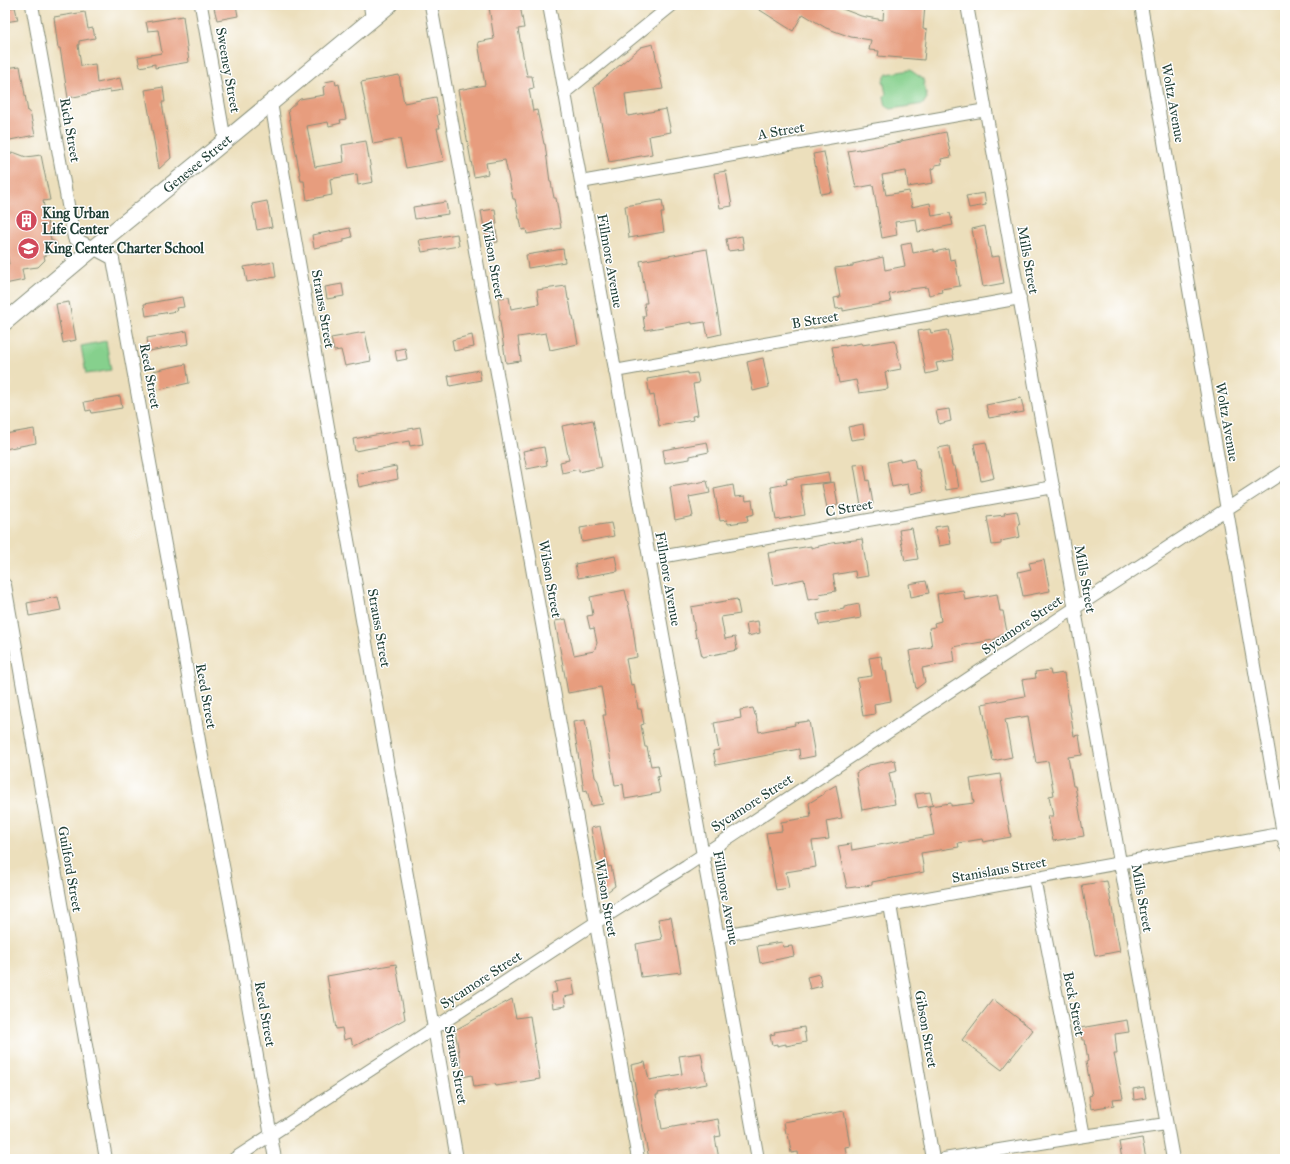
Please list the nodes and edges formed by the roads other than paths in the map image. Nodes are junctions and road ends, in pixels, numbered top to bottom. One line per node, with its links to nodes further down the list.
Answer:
1 (32, 5): 15 (street, Rich Street)
2 (201, 5): 13 (street, Sweeney Street)
3 (389, 5): 9 (main road, Genesee Street)
4 (431, 5): 30 (street, Wilson Street)
5 (549, 5): 10 (street, Fillmore Avenue)
6 (672, 5): 10 (street)
7 (967, 5): 12 (street, Mills Street)
8 (1141, 5): 21 (street, Woltz Avenue)
9 (371, 12): 11 (main road, Genesee Street)
10 (565, 92): 14 (street, Fillmore Avenue)
11 (271, 103): 13 (main road, Genesee Street); 32 (street, Strauss Street)
12 (986, 110): 14 (street, A Street); 16 (street, Mills Street)
13 (225, 141): 15 (main road, Genesee Street)
14 (581, 182): 18 (street, Fillmore Avenue)
15 (93, 248): 17 (main road, Genesee Street); 34 (street, Reed Street)
16 (1020, 298): 18 (street, B Street); 20 (street, Mills Street)
17 (5, 322)
18 (615, 371): 22 (street, Fillmore Avenue)
19 (1285, 471): 21 (street, Sycamore Street)
20 (1054, 487): 22 (street, C Street); 24 (street, Mills Street)
21 (1227, 509): 24 (street, Sycamore Street); 25 (street, Woltz Avenue)
22 (649, 560): 26 (street, Fillmore Avenue)
23 (5, 585): 36 (street, Guilford Street)
24 (1075, 608): 26 (street, Sycamore Street); 27 (street, Mills Street)
25 (1284, 837): 27 (street, Stanislaus Street)
26 (703, 854): 30 (street, Sycamore Street); 31 (street, Fillmore Avenue)
27 (1120, 863): 28 (street, Stanislaus Street); 33 (street, Mills Street)
28 (1034, 878): 29 (street, Stanislaus Street); 35 (street, Beck Street)
29 (890, 905): 31 (street, Stanislaus Street); 42 (street, Gibson Street)
30 (596, 923): 32 (street, Sycamore Street); 40 (street, Wilson Street)
31 (718, 936): 41 (street, Fillmore Avenue)
32 (434, 1028): 34 (street, Sycamore Street); 39 (street, Strauss Street)
33 (1166, 1124): 35 (street); 44 (street, Mills Street)
34 (271, 1135): 37 (street, Sycamore Street); 38 (street, Reed Street)
35 (1084, 1136): 43 (street)
36 (106, 1159)
37 (234, 1159)
38 (275, 1159)
39 (458, 1159)
40 (638, 1159)
41 (758, 1159)
42 (933, 1159)
43 (944, 1159)
44 (1173, 1159)

